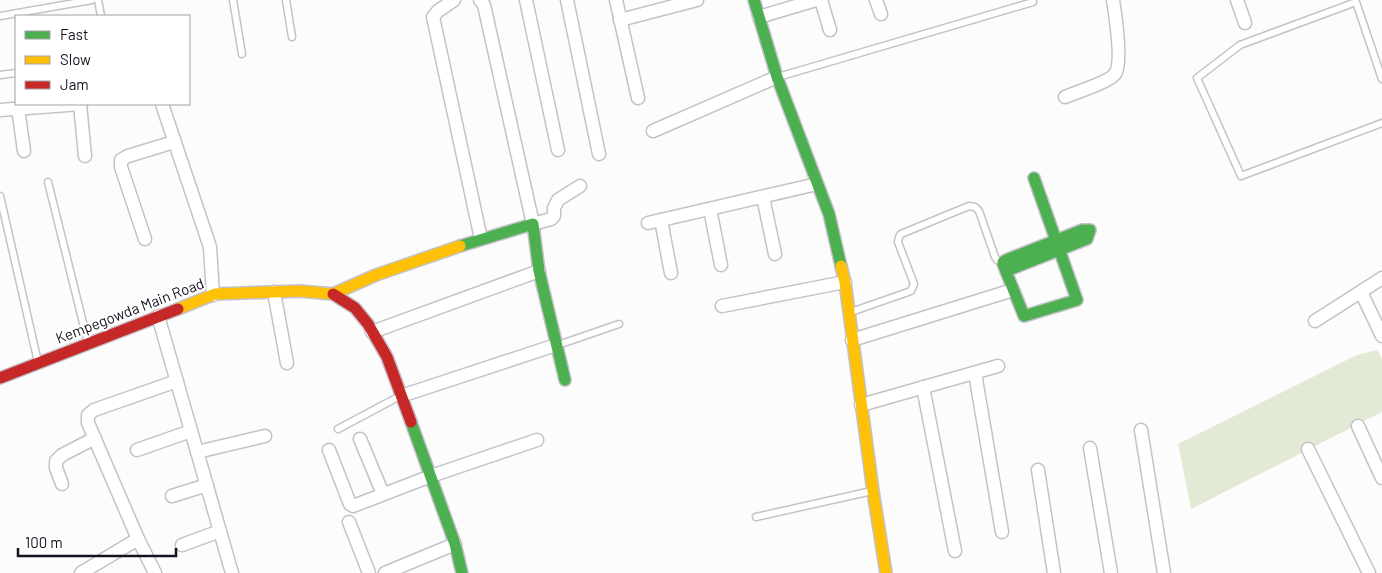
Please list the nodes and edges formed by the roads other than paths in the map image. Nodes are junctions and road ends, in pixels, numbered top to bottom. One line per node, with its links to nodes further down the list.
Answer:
1 (92, 0): 20 (lane)
2 (98, 0): 19 (lane)
3 (233, 0): 26 (lane)
4 (286, 0): 25 (lane)
5 (454, 0): 56 (street)
6 (480, 0): 54 (street)
7 (526, 0): 41 (street)
8 (567, 0): 43 (street)
9 (616, 0): 22 (street)
10 (697, 0): 22 (street)
11 (754, 0): 21 (street)
12 (816, 0): 21 (street)
13 (821, 0): 24 (street)
14 (876, 0): 18 (street)
15 (1112, 0): 31 (street)
16 (1237, 0): 23 (street)
17 (1033, 2): 29 (lane)
18 (881, 14)
19 (101, 15)
20 (0, 16)
21 (759, 17): 29 (street)
22 (620, 20): 32 (street)
23 (1245, 23)
24 (830, 30)
25 (292, 37)
26 (242, 54)
27 (15, 73): 28 (lane)
28 (0, 75)
29 (777, 78): 39 (street); 47 (street)
30 (1382, 79): 38 (lane)
31 (1066, 96)
32 (638, 98)
33 (64, 105): 36 (street)
34 (80, 105): 44 (street)
35 (162, 105): 40 (street)
36 (18, 108): 37 (street); 42 (street)
37 (0, 110)
38 (1382, 123)
39 (653, 131)
40 (174, 142): 55 (street); 69 (street)
41 (558, 150)
42 (24, 152)
43 (599, 154)
44 (85, 156)
45 (1034, 178): 57 (street)
46 (48, 182): 78 (lane)
47 (817, 184): 50 (street); 64 (street)
48 (580, 186): 54 (street)
49 (0, 196): 80 (lane)
50 (763, 196): 51 (street); 58 (street)
51 (710, 209): 52 (street); 59 (street)
52 (661, 220): 53 (street); 62 (street)
53 (648, 223)
54 (533, 224): 56 (street, Kempegowda Main Road); 61 (street)
55 (146, 239)
56 (481, 239): 68 (street, Kempegowda Main Road)
57 (1058, 246): 60 (street); 65 (street)
58 (775, 254)
59 (721, 265)
60 (1005, 266): 65 (street); 71 (lane)
61 (539, 271): 75 (street); 79 (street)
62 (671, 273)
63 (1382, 278): 67 (street)
64 (845, 282): 70 (street); 71 (street)
65 (1013, 290): 77 (street)
66 (274, 292): 68 (street, Kempegowda Main Road); 69 (street, Kempegowda Main Road); 81 (street)
67 (1361, 292): 73 (street); 76 (street)
68 (334, 294): 75 (street)
69 (213, 295): 72 (street, Kempegowda Main Road)
70 (722, 306)
71 (849, 313): 77 (street)
72 (158, 316): 78 (street, Kempegowda Main Road); 86 (street)
73 (1315, 321)
74 (619, 324): 79 (lane)
75 (372, 332): 88 (street)
76 (1382, 336)
77 (852, 340): 89 (street)
78 (88, 344): 80 (street, Kempegowda Main Road)
79 (556, 345): 85 (street); 88 (street)
80 (38, 363): 84 (street, Kempegowda Main Road)
81 (287, 363)
82 (998, 366): 83 (street)
83 (975, 373): 87 (street); 114 (street)
84 (1, 376)
85 (565, 380)
86 (177, 381): 93 (street); 95 (street)
87 (923, 387): 89 (street); 118 (street)
88 (401, 396): 91 (lane); 104 (street)
89 (861, 405): 108 (street)
90 (1358, 426): 105 (street)
91 (338, 428)
92 (1141, 430): 128 (street)
93 (191, 431): 100 (street); 102 (street)
94 (265, 436): 102 (street)
95 (95, 438): 106 (street); 115 (street)
96 (360, 439): 109 (street)
97 (537, 440): 104 (street)
98 (1090, 448): 127 (street)
99 (1308, 449): 129 (street)
100 (137, 450)
101 (329, 450): 109 (street)
102 (197, 452): 107 (street)
103 (1038, 470): 126 (street)
104 (431, 476): 109 (street); 116 (street)
105 (1382, 478)
106 (62, 484)
107 (207, 485): 110 (street); 113 (street)
108 (873, 491): 111 (lane); 125 (street)
109 (383, 494)
110 (172, 496)
111 (756, 517)
112 (349, 522): 122 (street)
113 (220, 531): 117 (street); 121 (street)
114 (1002, 532)
115 (138, 539): 119 (street); 120 (street)
116 (455, 544): 123 (street); 124 (street)
117 (182, 545)
118 (955, 551)
119 (81, 573)
120 (155, 573)
121 (232, 573)
122 (369, 573)
123 (385, 573)
124 (462, 573)
125 (886, 573)
126 (1054, 573)
127 (1111, 573)
128 (1164, 573)
129 (1369, 573)

